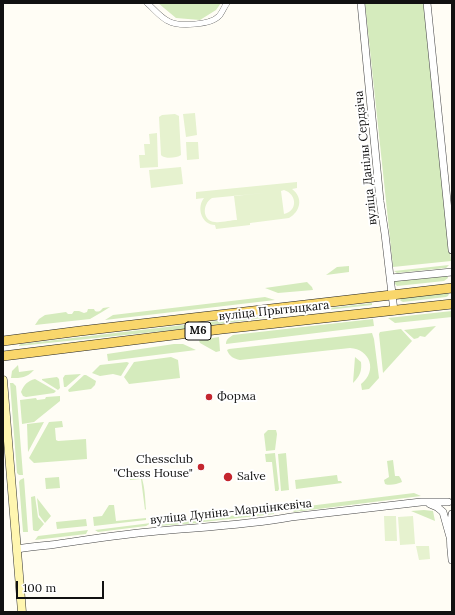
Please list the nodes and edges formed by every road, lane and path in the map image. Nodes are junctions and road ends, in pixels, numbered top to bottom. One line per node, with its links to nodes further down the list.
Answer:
1 (147, 3): 2 (street)
2 (227, 3)
3 (361, 3): 7 (street, вуліца Данілы Сердзіча)
4 (427, 3): 5 (street)
5 (452, 250)
6 (452, 272): 7 (street)
7 (391, 278): 9 (street, вуліца Данілы Сердзіча)
8 (452, 288): 9 (main road, вуліца Прытыцкага / М6)
9 (393, 295): 11 (street, вуліца Данілы Сердзіча); 12 (main road, вуліца Прытыцкага / М6)
10 (452, 304): 11 (main road, вуліца Прытыцкага / М6)
11 (394, 311): 13 (main road, вуліца Прытыцкага / М6)
12 (3, 341)
13 (3, 356)
14 (3, 380): 20 (main road)
15 (421, 502): 16 (street, вуліца Дуніна-Марцінкевіча); 17 (street); 20 (street, вуліца Дуніна-Марцінкевіча)
16 (450, 503): 17 (street)
17 (443, 512): 18 (street); 19 (street)
18 (452, 513): 19 (street)
19 (450, 537): 21 (street)
20 (16, 549): 22 (main road)
21 (452, 560)
22 (22, 612)

